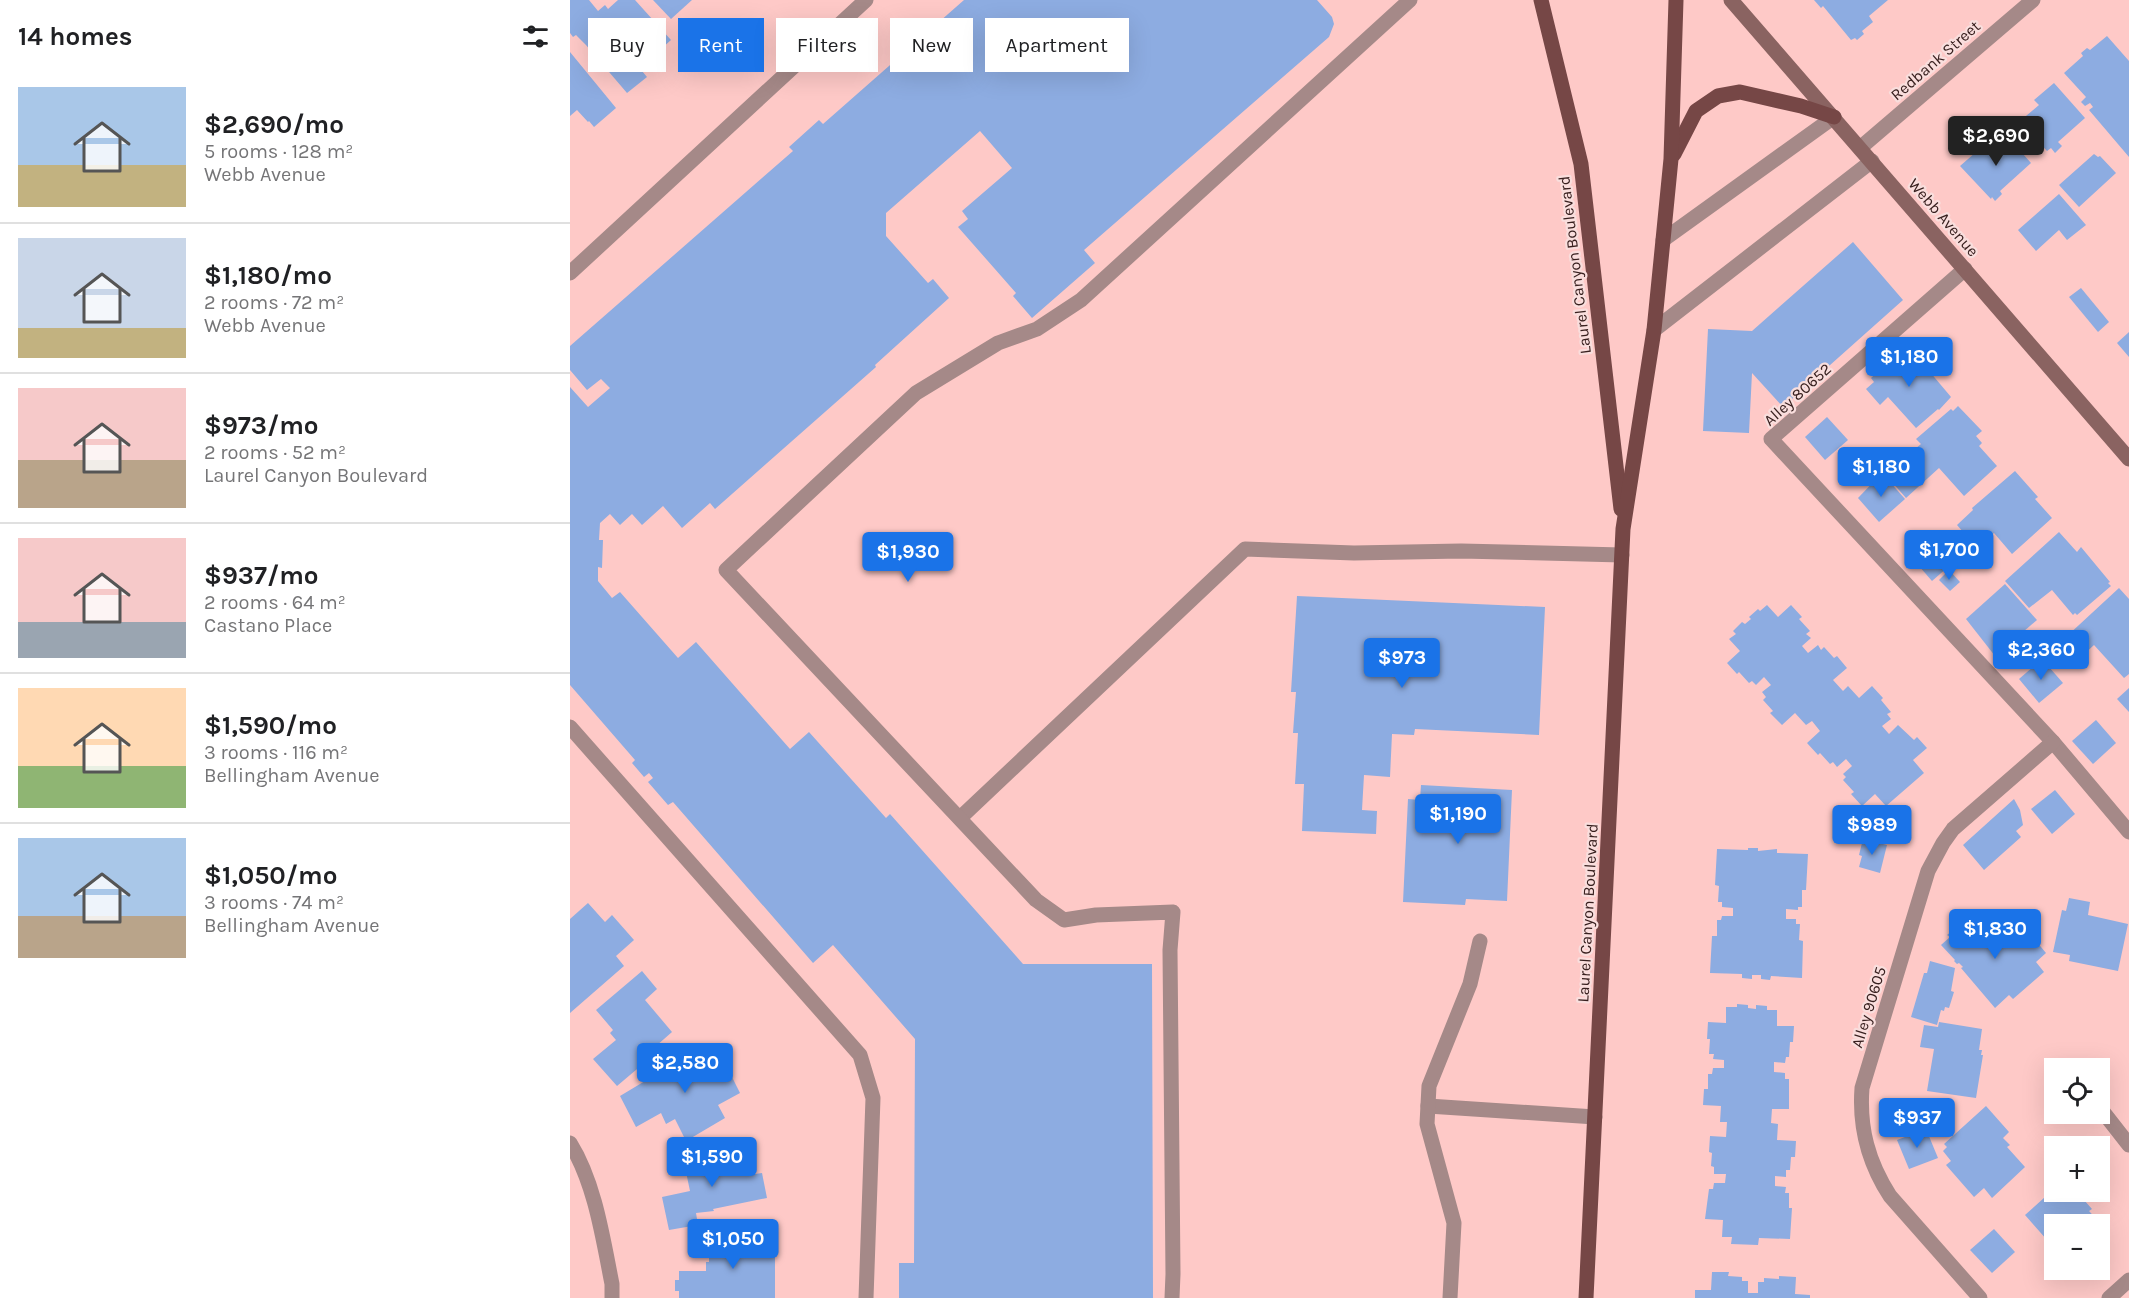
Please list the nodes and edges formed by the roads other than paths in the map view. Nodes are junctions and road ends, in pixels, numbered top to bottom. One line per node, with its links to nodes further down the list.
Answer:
1 (866, 0): 13 (street)
2 (1410, 0): 20 (street)
3 (1541, 0): 16 (main road, Laurel Canyon Boulevard)
4 (1676, 0): 9 (main road, Laurel Canyon Boulevard)
5 (1731, 0): 7 (street, Webb Avenue)
6 (2033, 0): 8 (street, Redbank Street)
7 (1833, 117): 8 (street, Webb Avenue); 9 (main road); 11 (street)
8 (1860, 148): 10 (street, Webb Avenue)
9 (1671, 159): 11 (main road, Laurel Canyon Boulevard)
10 (1872, 161): 12 (street, Webb Avenue); 14 (street)
11 (1663, 240): 14 (main road, Laurel Canyon Boulevard)
12 (1965, 269): 15 (street, Webb Avenue); 19 (street, Alley 80652)
13 (570, 273)
14 (1654, 330): 16 (main road, Laurel Canyon Boulevard)
15 (2129, 459)
16 (1623, 529): 17 (main road, Laurel Canyon Boulevard)
17 (1622, 555): 20 (street); 24 (main road, Laurel Canyon Boulevard)
18 (570, 727): 30 (street)
19 (2053, 742): 21 (street); 34 (street, Alley 90605)
20 (960, 818): 31 (street)
21 (2129, 832)
22 (1480, 941): 23 (street)
23 (1428, 1106): 24 (street); 32 (street)
24 (1595, 1117): 33 (main road, Laurel Canyon Boulevard)
25 (2110, 1121): 27 (street)
26 (570, 1143): 29 (street)
27 (2129, 1145)
28 (2129, 1280): 35 (street)
29 (612, 1298)
30 (866, 1298)
31 (1172, 1298)
32 (1450, 1298)
33 (1586, 1298)
34 (1980, 1298)
35 (2109, 1298)

